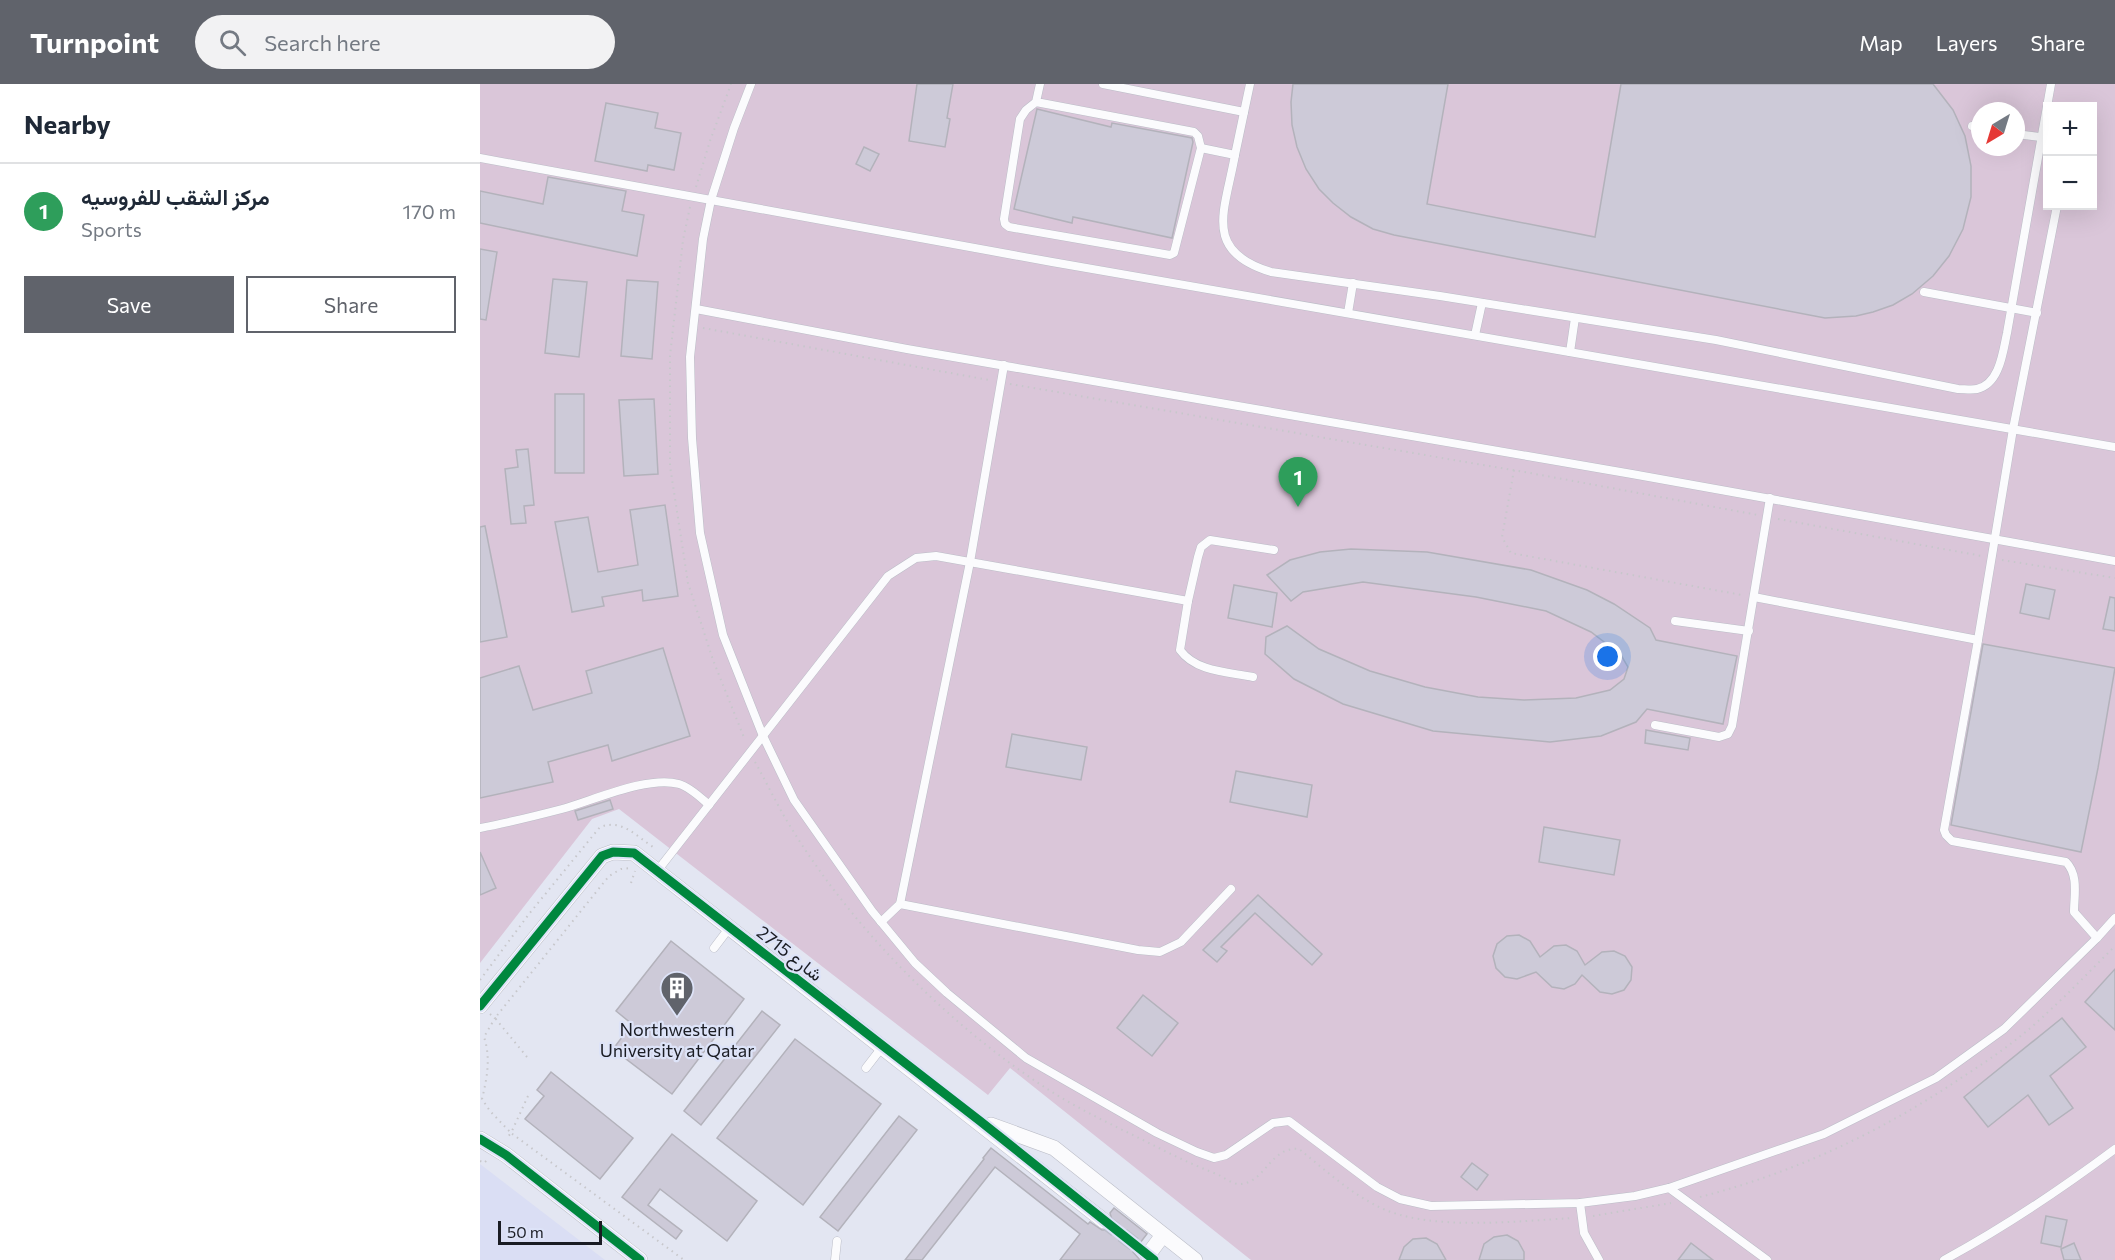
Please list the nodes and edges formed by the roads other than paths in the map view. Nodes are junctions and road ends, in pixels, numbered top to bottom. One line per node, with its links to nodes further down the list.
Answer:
1 (751, 84): 15 (lane)
2 (1040, 84): 6 (lane)
3 (1103, 84): 8 (lane)
4 (1250, 84): 8 (lane)
5 (2051, 84): 7 (lane)
6 (1036, 102): 12 (lane); 12 (lane)
7 (2049, 102)
8 (1245, 112): 13 (lane)
9 (2025, 135): 10 (lane)
10 (2043, 138)
11 (2043, 143): 21 (lane)
12 (1201, 148): 13 (lane)
13 (1235, 155): 17 (lane)
14 (480, 158): 15 (lane)
15 (711, 200): 20 (lane); 22 (lane)
16 (2056, 210): 23 (lane)
17 (1353, 283): 19 (lane); 22 (lane)
18 (1924, 292): 21 (lane)
19 (1482, 303): 24 (lane); 25 (lane)
20 (696, 309): 27 (lane); 42 (lane)
21 (2012, 309): 23 (lane); 24 (lane)
22 (1348, 313): 25 (lane)
23 (2037, 313): 28 (lane)
24 (1575, 318): 26 (lane)
25 (1475, 335): 26 (lane)
26 (1570, 352): 28 (lane)
27 (1004, 365): 30 (lane); 34 (lane)
28 (2013, 429): 29 (lane); 31 (lane)
29 (2115, 447)
30 (1770, 498): 31 (lane); 35 (lane)
31 (1996, 540): 33 (lane); 39 (lane)
32 (1275, 550): 36 (lane)
33 (2115, 561)
34 (970, 562): 36 (lane); 42 (lane); 47 (lane)
35 (1754, 597): 38 (lane); 39 (lane)
36 (1188, 602): 40 (lane)
37 (1675, 621): 38 (lane)
38 (1749, 631): 41 (lane)
39 (1978, 640): 51 (lane)
40 (1253, 677)
41 (1655, 725)
42 (763, 736): 43 (lane); 49 (lane)
43 (709, 805): 44 (lane); 45 (lane)
44 (480, 828)
45 (658, 870): 50 (street, شارع 2715); 53 (street, شارع 2715)
46 (1231, 889): 47 (lane)
47 (900, 904): 49 (lane)
48 (2115, 918): 51 (lane)
49 (881, 922): 63 (lane)
50 (730, 927): 52 (lane); 54 (street, شارع 2715)
51 (2097, 938): 61 (lane)
52 (714, 948)
53 (484, 1009)
54 (883, 1046): 55 (lane); 56 (street, شارع 2715)
55 (866, 1068)
56 (980, 1122): 62 (street, شارع 2715); 62 (street, شارع 2715)
57 (480, 1128): 59 (street)
58 (480, 1139): 59 (street)
59 (501, 1150): 67 (street)
60 (2113, 1152): 72 (lane)
61 (1669, 1188): 63 (lane); 71 (lane)
62 (1108, 1191): 64 (street, شارع 2715)
63 (1580, 1203): 70 (lane)
64 (1163, 1235): 66 (street); 69 (street, شارع 2715)
65 (837, 1241): 68 (lane)
66 (1146, 1254)
67 (640, 1260)
68 (836, 1260)
69 (1194, 1260)
70 (1599, 1260)
71 (1767, 1260)
72 (1944, 1260)

